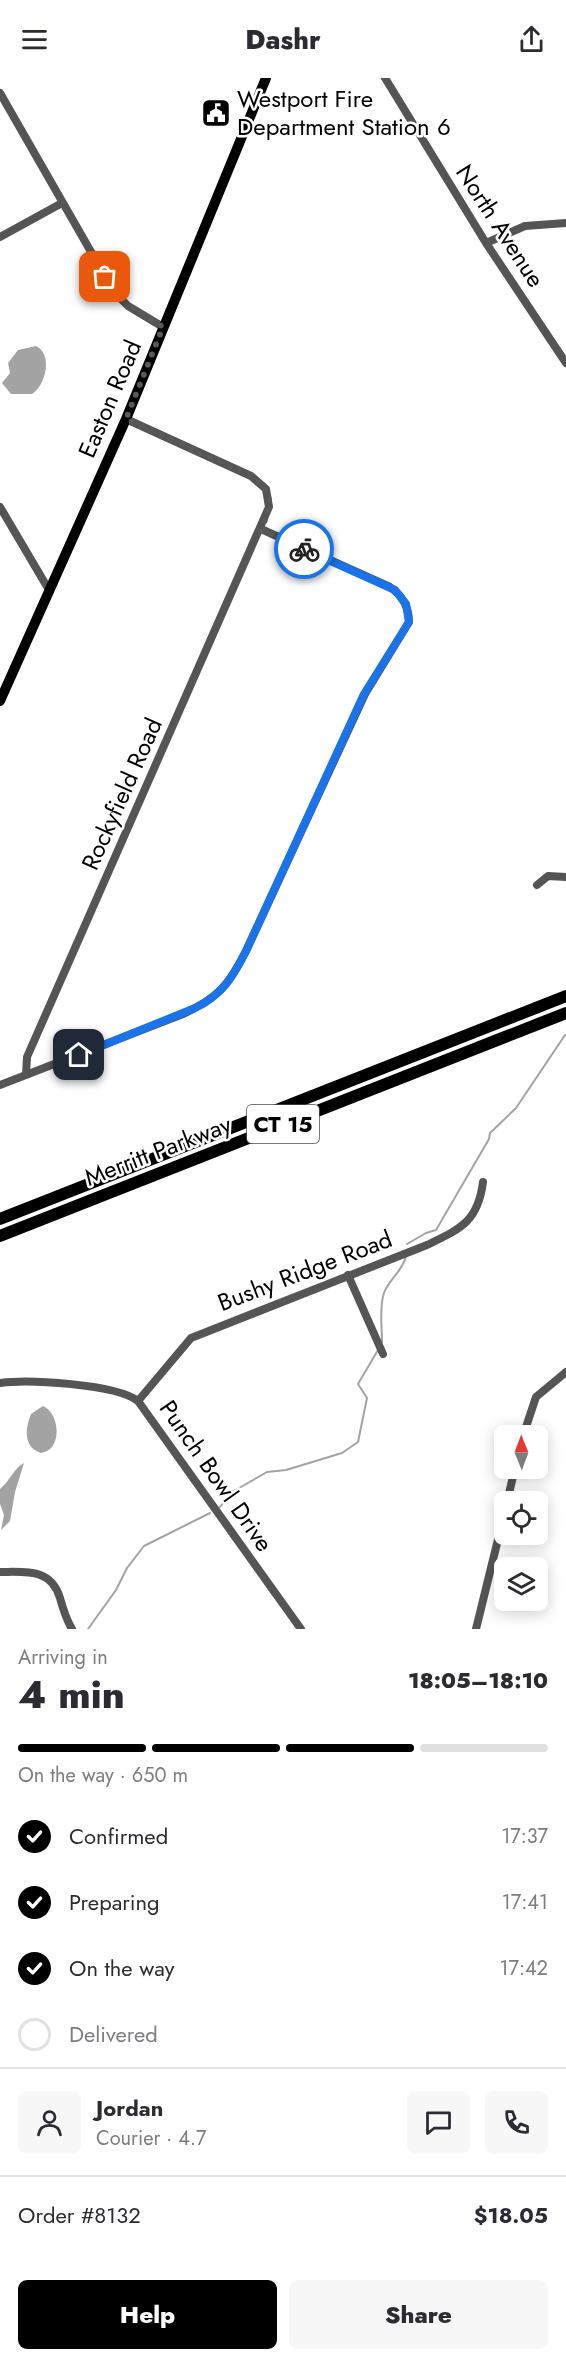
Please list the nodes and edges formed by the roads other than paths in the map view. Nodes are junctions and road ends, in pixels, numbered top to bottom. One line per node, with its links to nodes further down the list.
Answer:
1 (266, 78): 8 (main road, Easton Road)
2 (385, 78): 7 (street, North Avenue)
3 (0, 93): 4 (street)
4 (62, 203): 6 (street); 8 (street)
5 (566, 223): 7 (street)
6 (0, 237)
7 (486, 243): 9 (street, North Avenue)
8 (163, 327): 10 (main road, Easton Road)
9 (566, 363)
10 (126, 419): 12 (street, Rockyfield Road); 13 (main road, Easton Road)
11 (0, 507): 13 (street)
12 (261, 530): 19 (street, Rockyfield Road); 19 (street)
13 (49, 590): 14 (main road, Easton Road)
14 (0, 701)
15 (566, 877): 16 (street)
16 (537, 885)
17 (566, 996): 22 (highway, Merritt Parkway / CT 15)
18 (566, 1013): 23 (highway, Merritt Parkway / CT 15)
19 (26, 1075): 20 (street)
20 (0, 1085)
21 (483, 1182): 24 (street, Bushy Ridge Road)
22 (0, 1219)
23 (0, 1236)
24 (348, 1275): 25 (street); 28 (street, Bushy Ridge Road)
25 (382, 1353)
26 (566, 1372): 29 (street)
27 (0, 1383): 28 (street, Punch Bowl Drive)
28 (138, 1401): 33 (street, Punch Bowl Drive)
29 (527, 1425)
30 (497, 1545): 34 (street)
31 (0, 1572): 32 (street)
32 (72, 1629)
33 (301, 1629)
34 (476, 1629)

